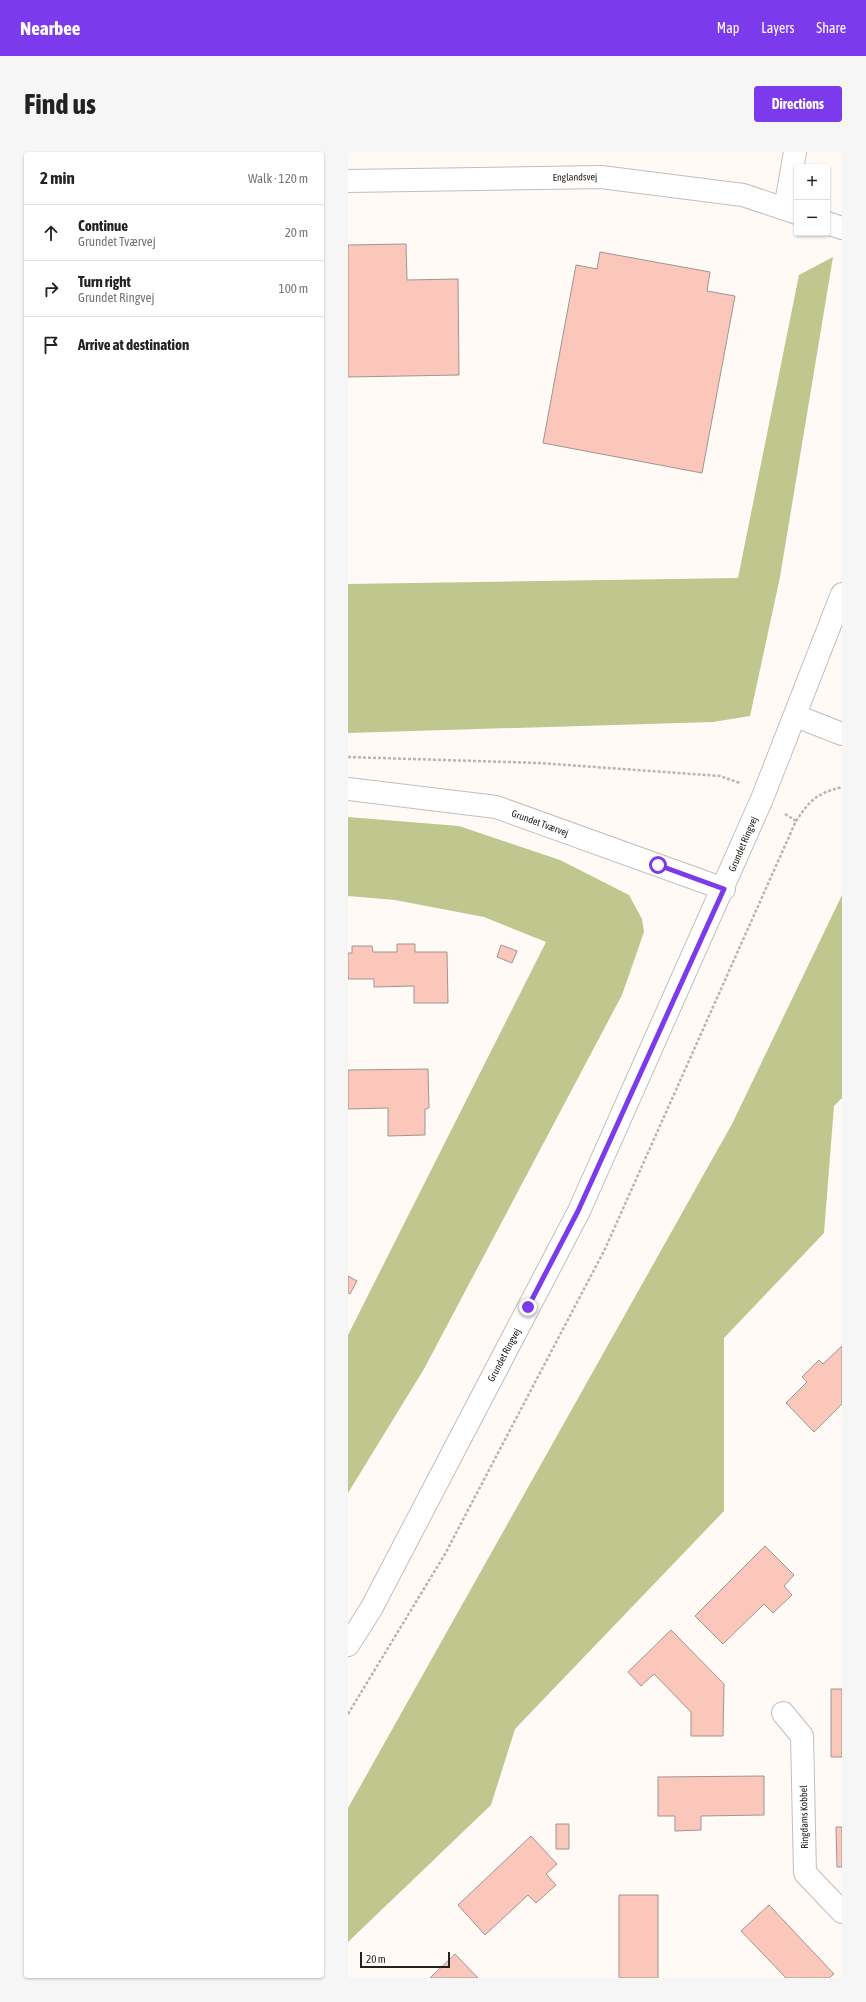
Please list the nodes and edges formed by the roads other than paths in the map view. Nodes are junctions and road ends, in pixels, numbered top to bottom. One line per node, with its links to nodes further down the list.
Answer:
1 (794, 152): 3 (street)
2 (348, 181): 3 (street, Englandsvej)
3 (791, 211)
4 (830, 224): 5 (street)
5 (842, 228)
6 (842, 594): 7 (street, Grundet Ringvej)
7 (796, 716): 8 (street); 10 (street, Grundet Ringvej)
8 (842, 734)
9 (348, 788): 10 (street, Grundet Tværvej)
10 (724, 889): 11 (street, Grundet Ringvej)
11 (348, 1645)
12 (783, 1713): 13 (street, Ringdams Kobbel)
13 (842, 1912)

